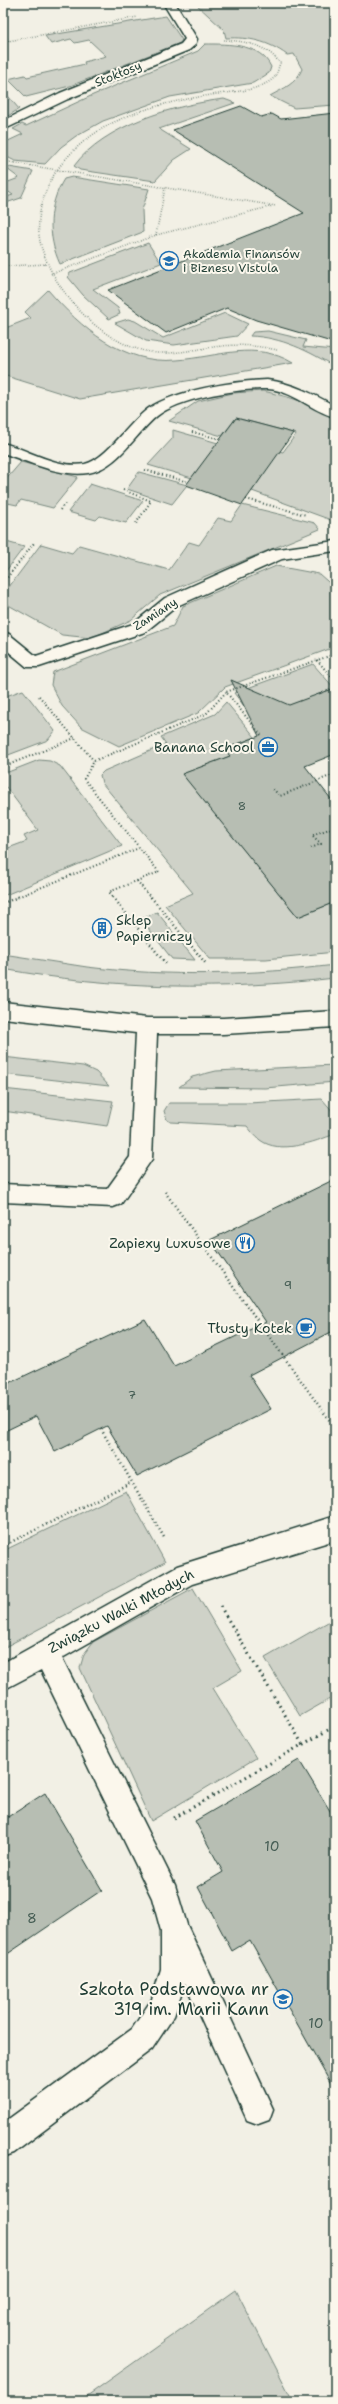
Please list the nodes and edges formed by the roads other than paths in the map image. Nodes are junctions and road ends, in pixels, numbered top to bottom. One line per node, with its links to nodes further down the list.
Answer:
1 (172, 7): 2 (street, Stokłosy)
2 (3, 126)
3 (335, 412): 4 (street)
4 (3, 448)
5 (335, 546): 6 (street, Zamiany)
6 (3, 638)
7 (3, 1010): 9 (street)
8 (335, 1019): 9 (street)
9 (147, 1026): 10 (street)
10 (3, 1193)
11 (335, 1528): 12 (street, Związku Walki Młodych)
12 (46, 1652): 13 (street, Związku Walki Młodych); 14 (street)
13 (3, 1677)
14 (175, 1931): 15 (street); 16 (street)
15 (258, 2109)
16 (3, 2142)

